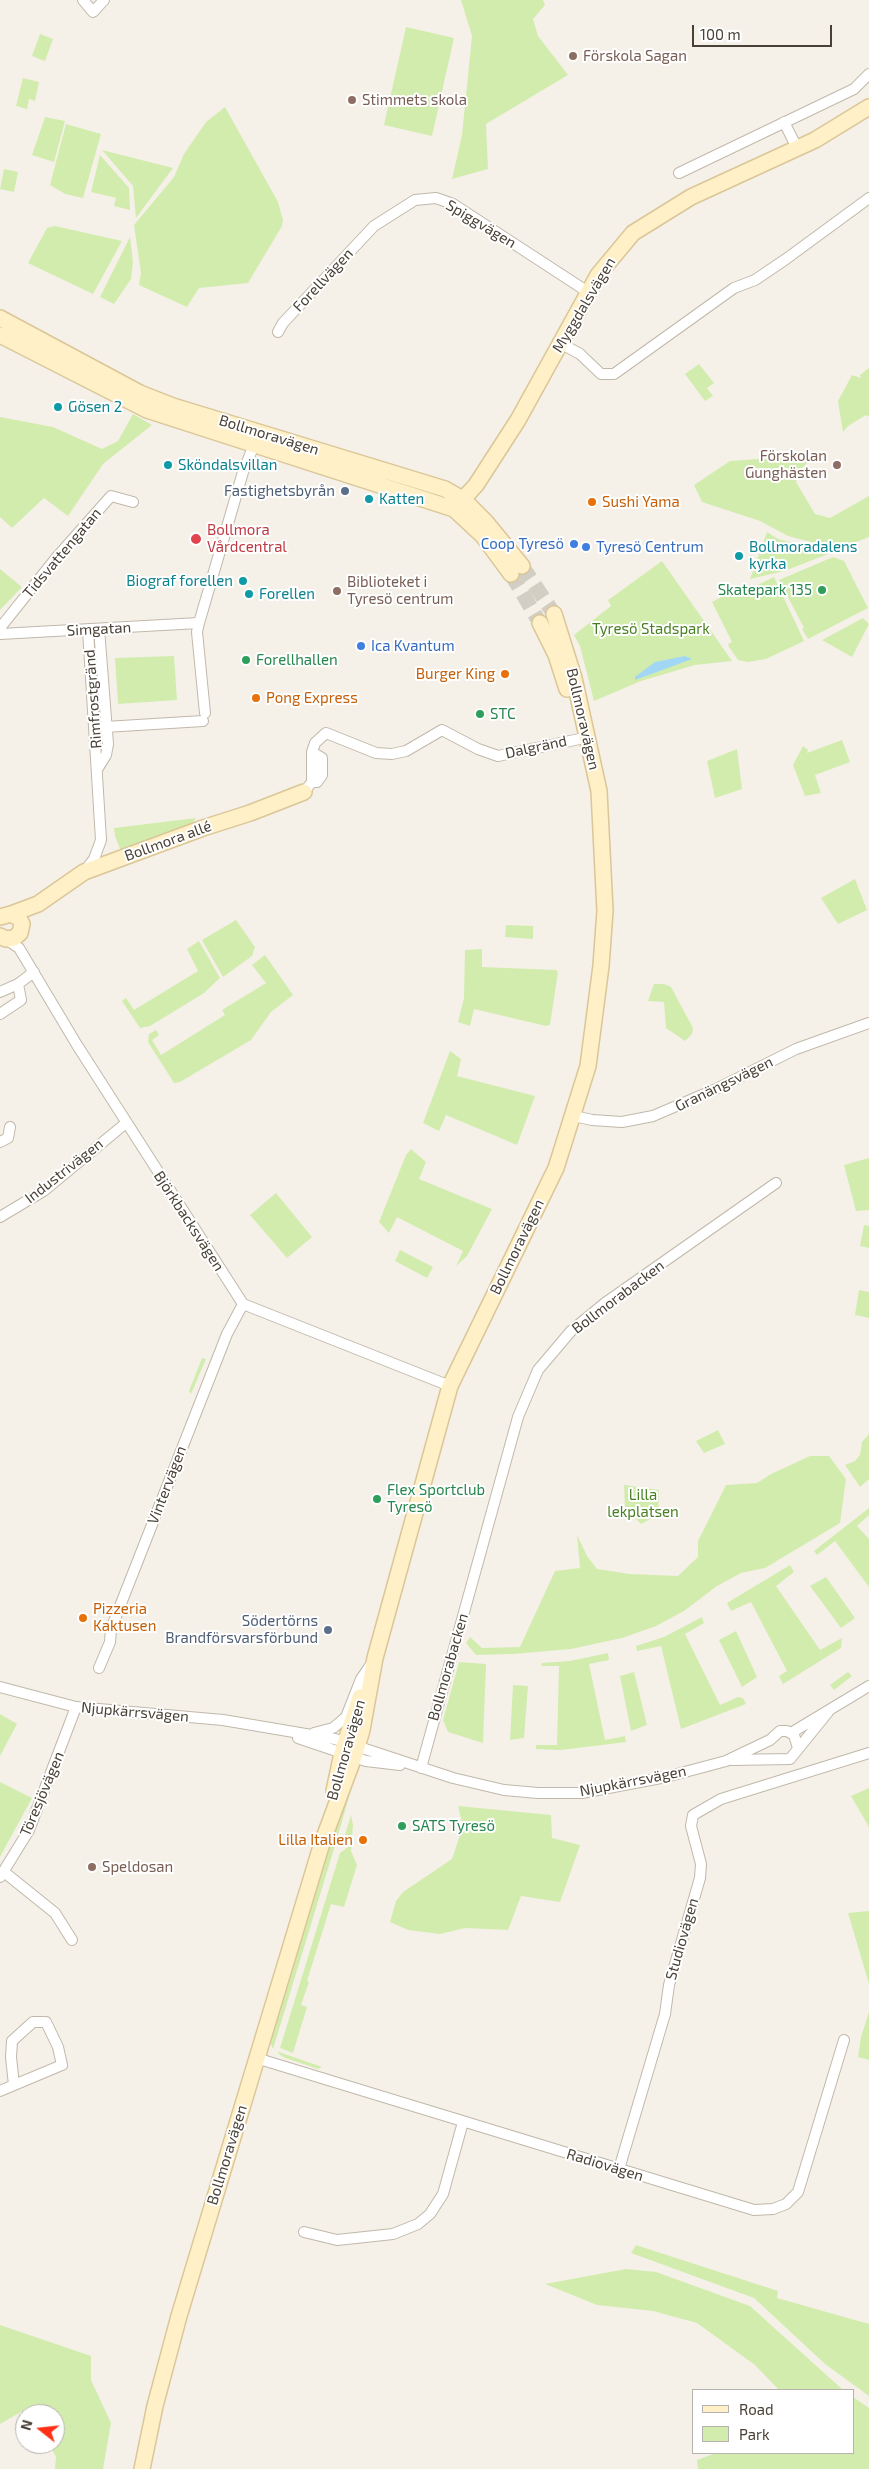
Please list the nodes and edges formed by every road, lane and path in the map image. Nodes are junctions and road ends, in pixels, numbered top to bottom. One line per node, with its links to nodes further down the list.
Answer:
1 (83, 0): 2 (street)
2 (104, 0)
3 (869, 74): 5 (street)
4 (869, 107): 6 (street, Myggdalsvägen)
5 (784, 122): 6 (street); 7 (street)
6 (797, 148): 10 (street, Myggdalsvägen)
7 (680, 173)
8 (869, 198): 13 (street)
9 (370, 230): 10 (street, Spiggvägen); 12 (street, Forellvägen)
10 (588, 292): 13 (street, Myggdalsvägen)
11 (1, 326): 14 (street, Bollmoravägen)
12 (278, 332)
13 (560, 343): 16 (street, Myggdalsvägen)
14 (256, 438): 16 (street, Bollmoravägen); 19 (street)
15 (133, 502): 21 (street, Tidsvattengatan)
16 (459, 504): 17 (street, Bollmoravägen)
17 (516, 570)
18 (554, 614): 26 (street, Bollmoravägen)
19 (199, 623): 22 (street, Simgatan); 25 (street)
20 (540, 623): 26 (street, Bollmoravägen)
21 (0, 628)
22 (99, 629): 23 (street, Simgatan); 25 (street, Rimfrostgränd)
23 (88, 630): 24 (street, Simgatan); 27 (street, Rimfrostgränd)
24 (0, 634)
25 (106, 727): 27 (street, Rimfrostgränd)
26 (584, 737): 28 (street, Dalgränd); 38 (street, Bollmoravägen)
27 (98, 768): 29 (street, Rimfrostgränd)
28 (308, 786): 29 (street, Bollmora allé)
29 (84, 872): 30 (street, Bollmora allé)
30 (38, 904): 31 (street, Bollmora allé); 32 (street, Bollmora allé)
31 (6, 915): 32 (street, Bollmora allé)
32 (13, 938): 33 (street, Björkbacksvägen)
33 (34, 972): 34 (street); 39 (street, Björkbacksvägen)
34 (18, 984): 35 (street); 36 (street)
35 (0, 992)
36 (0, 1014)
37 (869, 1023): 38 (street, Granängsvägen)
38 (574, 1116): 45 (street, Bollmoravägen)
39 (126, 1122): 43 (street, Industrivägen); 44 (street, Björkbacksvägen)
40 (10, 1128): 41 (street)
41 (0, 1142)
42 (776, 1183): 61 (street, Bollmorabacken)
43 (0, 1217)
44 (243, 1304): 45 (street); 47 (street, Vintervägen)
45 (450, 1386): 46 (street, Bollmoravägen)
46 (375, 1658): 54 (street, Bollmoravägen); 56 (street, Bollmoravägen)
47 (99, 1668)
48 (869, 1686): 51 (street, Njupkärrsvägen)
49 (0, 1687): 50 (street, Njupkärrsvägen)
50 (76, 1707): 52 (street, Njupkärrsvägen); 63 (street, Töresjövägen)
51 (828, 1712): 53 (street, Njupkärrsvägen); 57 (street, Njupkärrsvägen)
52 (272, 1729): 54 (street, Njupkärrsvägen); 56 (street, Njupkärrsvägen)
53 (791, 1733): 55 (street, Njupkärrsvägen); 57 (street)
54 (308, 1734): 56 (street, Njupkärrsvägen)
55 (770, 1740): 59 (street); 60 (street, Njupkärrsvägen)
56 (350, 1750): 61 (street, Njupkärrsvägen); 66 (street, Bollmoravägen)
57 (796, 1752): 59 (street, Njupkärrsvägen); 62 (street)
58 (869, 1753): 62 (street, Studiovägen)
59 (778, 1758): 60 (street, Njupkärrsvägen); 62 (street)
60 (726, 1761): 61 (street, Njupkärrsvägen)
61 (421, 1768)
62 (795, 1775): 70 (street, Studiovägen)
63 (2, 1875): 64 (street)
64 (72, 1940)
65 (844, 2040): 70 (street, Radiovägen)
66 (256, 2058): 69 (street, Radiovägen); 72 (street, Bollmoravägen)
67 (14, 2085): 67 (street); 68 (street)
68 (0, 2091)
69 (463, 2122): 70 (street, Radiovägen); 71 (street)
70 (619, 2169)
71 (304, 2232)
72 (142, 2469)

